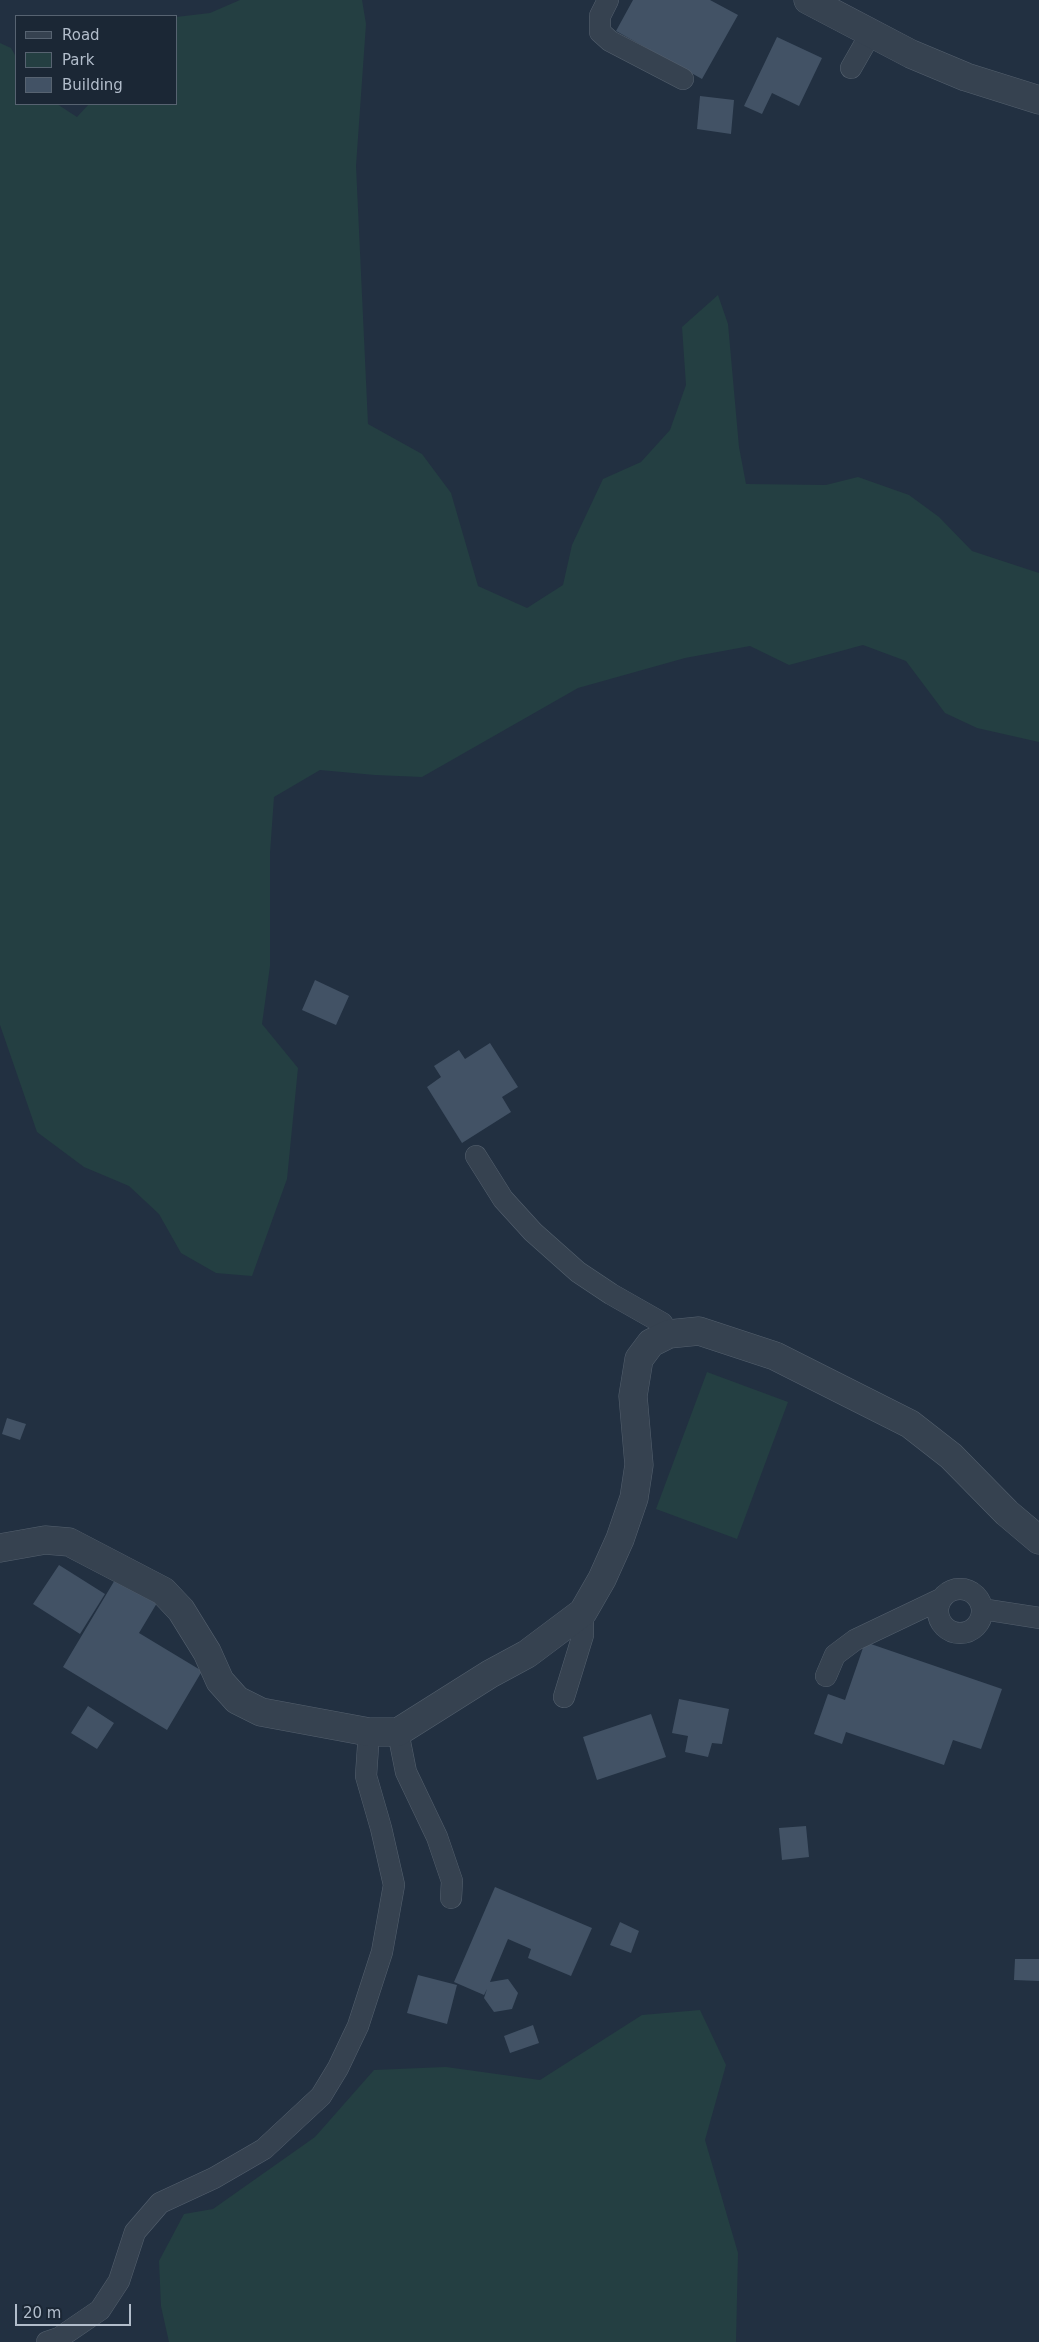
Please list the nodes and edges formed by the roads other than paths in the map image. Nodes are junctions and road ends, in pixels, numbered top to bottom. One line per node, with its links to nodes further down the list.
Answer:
1 (608, 0): 5 (lane)
2 (808, 0): 3 (street)
3 (870, 33): 4 (lane); 6 (street)
4 (851, 68)
5 (683, 79)
6 (1039, 100)
7 (476, 1156): 8 (lane)
8 (669, 1334): 9 (street); 13 (street)
9 (1039, 1540)
10 (0, 1548): 17 (street)
11 (941, 1599): 12 (lane); 12 (lane); 15 (lane)
12 (982, 1609): 14 (lane)
13 (583, 1612): 16 (lane); 18 (street)
14 (1039, 1618)
15 (826, 1676)
16 (564, 1697)
17 (369, 1732): 18 (street); 20 (lane)
18 (398, 1732): 19 (lane)
19 (451, 1898)
20 (47, 2342)

